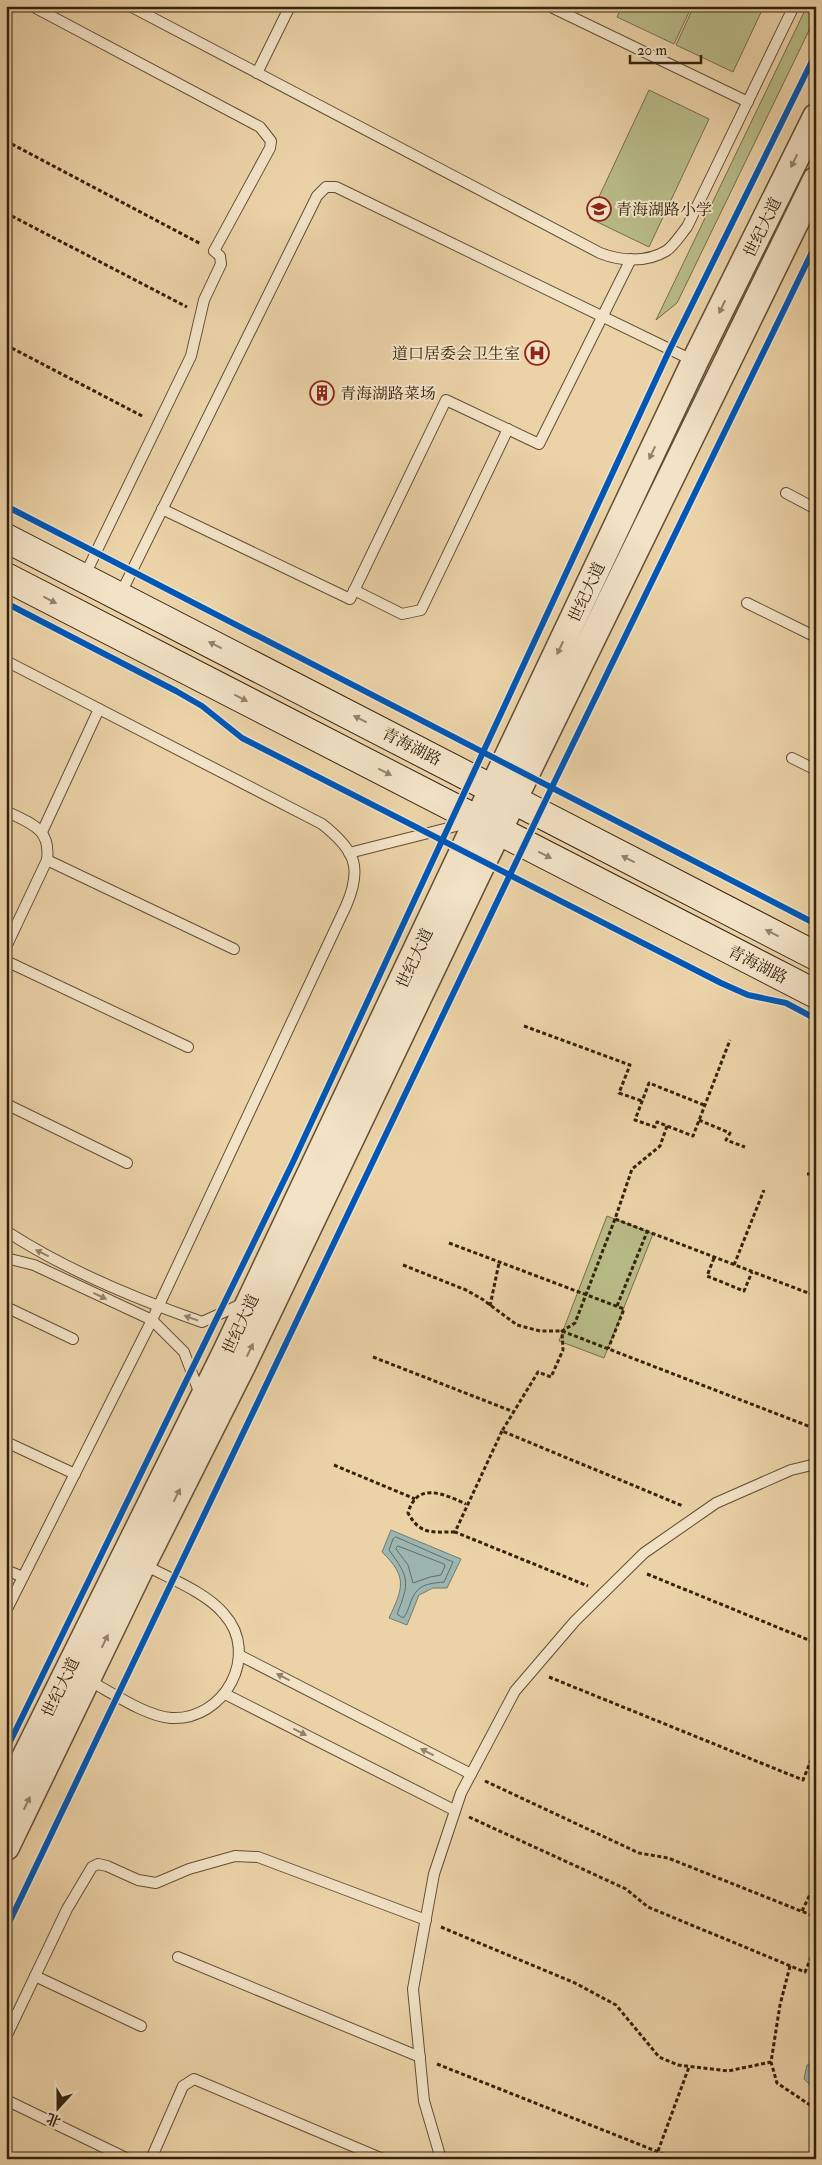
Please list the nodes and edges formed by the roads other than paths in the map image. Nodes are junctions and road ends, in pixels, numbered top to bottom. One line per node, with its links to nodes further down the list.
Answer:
1 (32, 6): 19 (lane)
2 (130, 6): 6 (lane)
3 (290, 6): 6 (lane)
4 (549, 6): 7 (lane)
5 (794, 6): 7 (lane)
6 (256, 73): 10 (lane)
7 (748, 102): 10 (lane)
8 (816, 117): 12 (street, 世纪大道, one-way to 12)
9 (816, 180): 28 (street, 世纪大道)
10 (631, 259): 11 (lane)
11 (603, 317): 12 (lane); 13 (lane); 16 (lane)
12 (695, 361): 28 (street, 世纪大道, one-way to 28)
13 (508, 430): 20 (lane); 20 (lane)
14 (786, 494): 15 (lane)
15 (816, 508)
16 (162, 509): 20 (lane); 21 (lane)
17 (6, 538): 19 (main road, 青海湖路)
18 (6, 577): 30 (main road, 青海湖路, one-way to 30)
19 (84, 578): 21 (main road, 青海湖路)
20 (354, 590)
21 (120, 596): 28 (main road, 青海湖路, one-way to 21)
22 (747, 603): 23 (lane)
23 (816, 637)
24 (6, 661): 25 (lane)
25 (99, 709): 31 (lane); 32 (lane)
26 (792, 758): 27 (lane)
27 (816, 770)
28 (504, 794): 30 (street, 世纪大道); 36 (main road, 青海湖路, one-way to 28)
29 (6, 811): 31 (lane)
30 (489, 826): 32 (lane); 38 (main road, 青海湖路, one-way to 38); 44 (street, 世纪大道); 53 (street, 世纪大道, one-way to 30)
31 (42, 832): 33 (lane)
32 (349, 853): 45 (lane)
33 (46, 860): 34 (lane); 35 (lane)
34 (6, 947)
35 (234, 949)
36 (816, 956)
37 (6, 961): 39 (lane)
38 (816, 994)
39 (188, 1047)
40 (6, 1104): 41 (lane)
41 (127, 1164)
42 (6, 1231): 45 (lane, one-way to 42)
43 (6, 1258): 47 (lane, one-way to 47)
44 (252, 1299): 45 (lane, one-way to 45); 49 (street, 世纪大道)
45 (158, 1307): 47 (lane)
46 (6, 1308): 48 (lane)
47 (152, 1320): 49 (lane); 52 (lane)
48 (73, 1339)
49 (202, 1401): 61 (street, 世纪大道)
50 (6, 1442): 52 (lane)
51 (816, 1464): 60 (lane)
52 (75, 1474): 55 (lane)
53 (143, 1564): 57 (lane); 58 (street, 世纪大道, one-way to 53)
54 (6, 1570): 55 (lane)
55 (23, 1577): 56 (lane)
56 (6, 1610)
57 (239, 1655): 59 (lane); 60 (lane, one-way to 57)
58 (86, 1679): 59 (lane); 63 (street, 世纪大道, one-way to 58)
59 (225, 1694): 62 (lane, one-way to 62)
60 (471, 1774): 62 (lane)
61 (6, 1796)
62 (454, 1810): 64 (lane)
63 (6, 1847)
64 (426, 1920): 66 (lane); 69 (lane)
65 (178, 1957): 69 (lane)
66 (35, 1976): 67 (lane); 68 (lane)
67 (141, 2026)
68 (6, 2037)
69 (420, 2057): 74 (lane)
70 (6, 2100): 71 (lane)
71 (128, 2159)
72 (151, 2159): 73 (lane)
73 (383, 2159)
74 (441, 2159)

